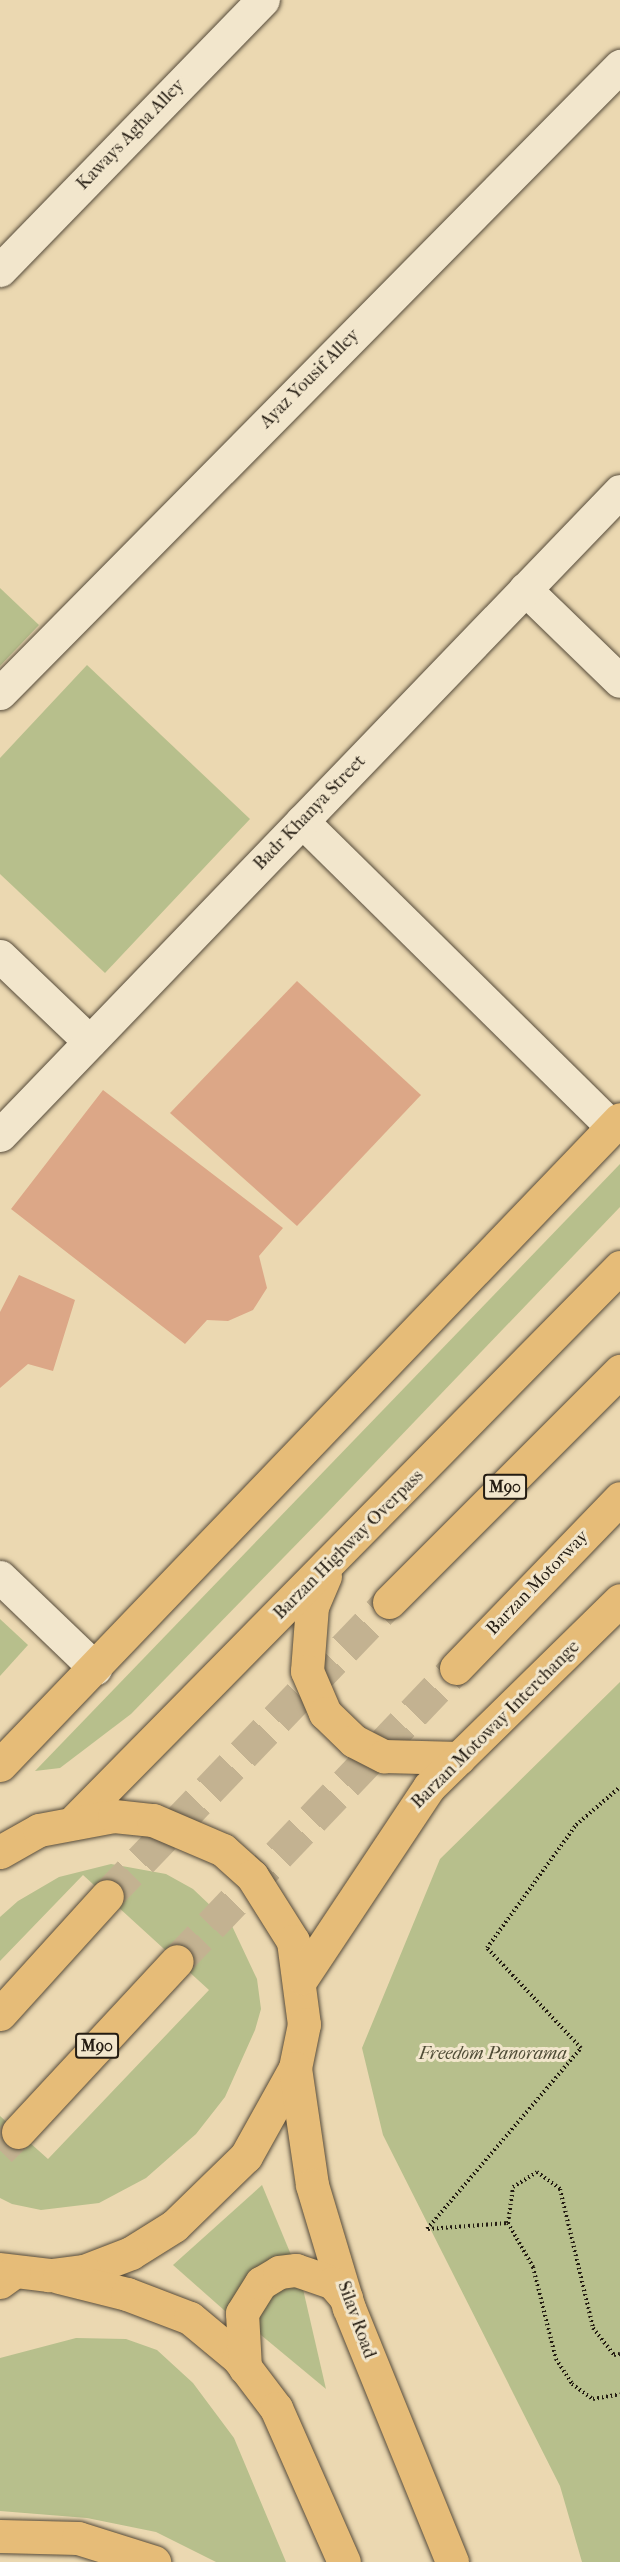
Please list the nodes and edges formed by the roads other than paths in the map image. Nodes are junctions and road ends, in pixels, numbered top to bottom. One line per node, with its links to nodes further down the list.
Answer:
1 (263, 0): 3 (street, Kaways Agha Alley)
2 (620, 66): 7 (street, Ayaz Yousif Alley)
3 (0, 270)
4 (620, 491): 5 (street, Badr Khanya Street)
5 (525, 590): 6 (street); 8 (street, Badr Khanya Street)
6 (620, 681)
7 (0, 693)
8 (303, 821): 10 (street, Badr Khanya Street); 11 (street)
9 (0, 956): 10 (street)
10 (90, 1042): 12 (street, Badr Khanya Street)
11 (616, 1123): 20 (main road)
12 (0, 1135)
13 (620, 1267): 16 (main road, Barzan Highway Overpass)
14 (620, 1371): 19 (main road, M90)
15 (620, 1498): 21 (main road, Barzan Motorway)
16 (330, 1566): 22 (main road); 24 (main road, Barzan Highway Overpass)
17 (0, 1577): 20 (street)
18 (620, 1600): 22 (main road, Barzan Motoway Interchange)
19 (389, 1602)
20 (95, 1668): 23 (main road)
21 (456, 1668)
22 (459, 1758): 28 (main road, Barzan Motoway Interchange)
23 (0, 1764)
24 (76, 1819): 25 (main road, Barzan Highway Overpass); 28 (main road, Barzan Highway Overpass)
25 (0, 1852)
26 (107, 1896): 29 (main road)
27 (177, 1961): 31 (main road, M90)
28 (302, 1978): 30 (main road, Barzan Highway Overpass)
29 (0, 2014)
30 (295, 2068): 33 (main road, Barzan Highway Overpass); 34 (main road, Silav Road)
31 (18, 2132)
32 (5, 2274): 33 (main road, Barzan Highway Overpass)
33 (49, 2275): 35 (main road)
34 (346, 2298): 35 (main road); 39 (main road, Silav Road)
35 (245, 2368): 38 (main road)
36 (0, 2536): 37 (main road)
37 (154, 2562)
38 (344, 2562)
39 (452, 2562)

